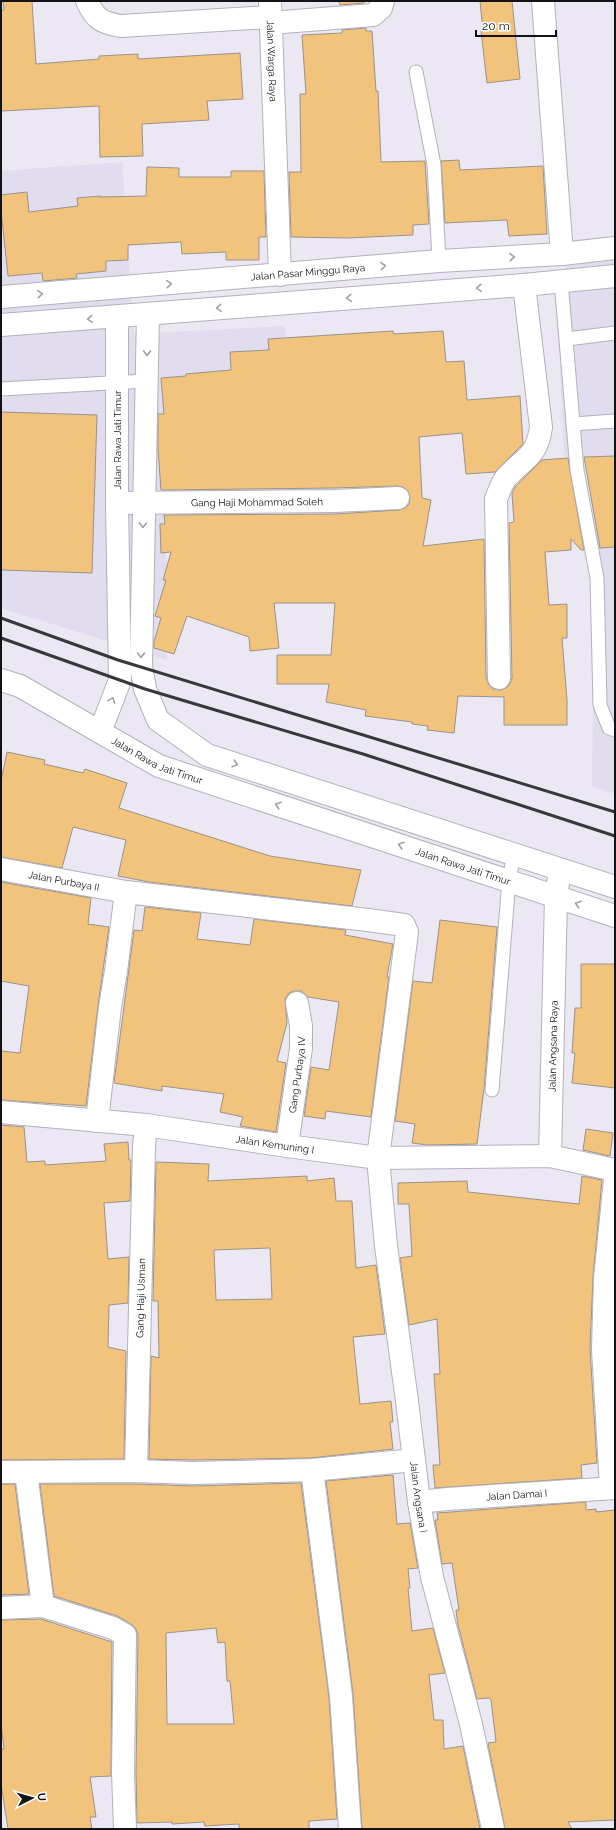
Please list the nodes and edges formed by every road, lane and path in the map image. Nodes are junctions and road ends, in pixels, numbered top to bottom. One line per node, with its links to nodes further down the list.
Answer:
1 (87, 1): 4 (street, Jalan Warga Raya)
2 (383, 1): 4 (street)
3 (543, 1): 7 (street)
4 (270, 14): 9 (street, Jalan Warga Raya)
5 (416, 72): 8 (lane)
6 (615, 248): 7 (street, Jalan Pasar Minggu Raya)
7 (562, 254): 8 (street, Jalan Pasar Minggu Raya, one-way to 7)
8 (439, 261): 9 (street, Jalan Pasar Minggu Raya, one-way to 8)
9 (280, 275): 13 (street, Jalan Pasar Minggu Raya, one-way to 9)
10 (615, 276): 11 (street)
11 (561, 281): 12 (street); 18 (lane)
12 (524, 285): 14 (street, one-way to 14); 27 (street)
13 (1, 297)
14 (148, 314): 15 (street); 19 (street, one-way to 19)
15 (117, 317): 16 (street, one-way to 16); 20 (street, Jalan Rawa Jati Timur)
16 (1, 325)
17 (615, 333): 18 (lane)
18 (567, 339): 23 (lane)
19 (146, 381): 20 (lane); 25 (street)
20 (117, 383): 21 (lane); 26 (street, Jalan Rawa Jati Timur)
21 (1, 389)
22 (615, 421): 23 (lane)
23 (573, 424): 29 (lane)
24 (398, 498): 25 (street, Gang Haji Mohammad Soleh)
25 (144, 502): 26 (street, Gang Haji Mohammad Soleh); 31 (street, one-way to 31)
26 (116, 503): 30 (street, Jalan Rawa Jati Timur, one-way to 26)
27 (499, 678)
28 (1, 680): 30 (street)
29 (615, 730)
30 (100, 732): 32 (street, Jalan Rawa Jati Timur)
31 (207, 755): 32 (street); 33 (street, one-way to 33)
32 (159, 766): 36 (street, Jalan Rawa Jati Timur, one-way to 32)
33 (514, 854): 35 (street); 36 (lane)
34 (1, 869): 38 (street, Jalan Purbaya II)
35 (560, 870): 37 (street); 39 (street, Jalan Angsana Raya)
36 (509, 880): 39 (street, Jalan Rawa Jati Timur); 42 (lane)
37 (615, 887)
38 (126, 892): 44 (street); 48 (street, Jalan Purbaya II)
39 (556, 897): 40 (street, Jalan Rawa Jati Timur, one-way to 39); 47 (street, Jalan Angsana Raya)
40 (615, 916)
41 (297, 1003): 46 (street, Gang Purbaya IV)
42 (492, 1090)
43 (1, 1112): 44 (street, Jalan Kemuning I)
44 (97, 1121): 45 (street, Jalan Kemuning I)
45 (146, 1125): 46 (street, Jalan Kemuning I); 53 (street, Gang Haji Usman)
46 (287, 1146): 48 (street, Jalan Kemuning I)
47 (550, 1156): 48 (street, Jalan Kemuning I); 49 (street)
48 (378, 1158): 51 (street, Jalan Angsana I)
49 (615, 1170)
50 (615, 1179): 56 (street)
51 (414, 1460): 52 (street); 57 (street, Jalan Angsana I)
52 (312, 1470): 53 (street); 61 (street)
53 (136, 1471): 55 (street)
54 (1, 1472): 55 (street)
55 (26, 1472): 58 (street)
56 (613, 1488): 57 (street, Jalan Damai I)
57 (419, 1502): 62 (street, Jalan Angsana I)
58 (43, 1606): 59 (street); 60 (street)
59 (1, 1608)
60 (125, 1829)
61 (350, 1829)
62 (493, 1829)

